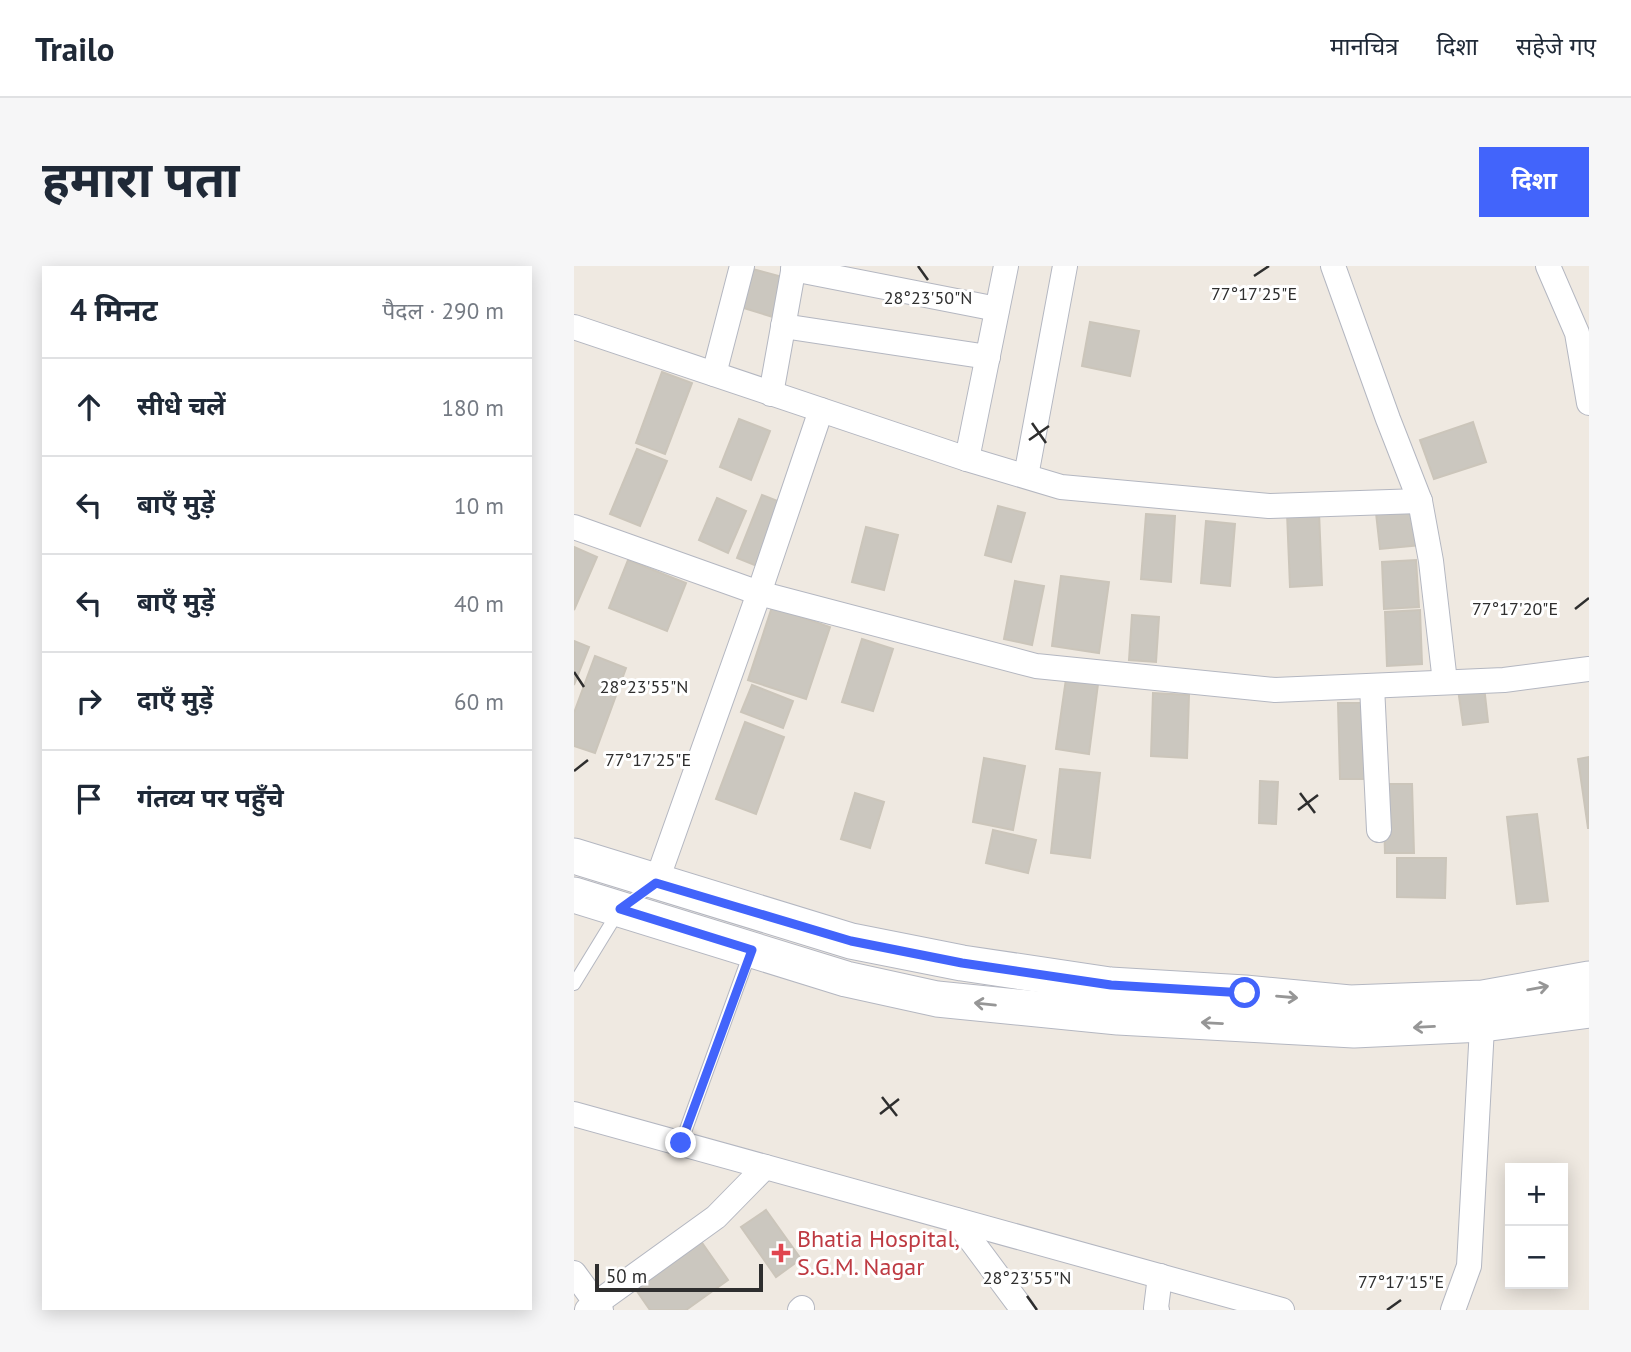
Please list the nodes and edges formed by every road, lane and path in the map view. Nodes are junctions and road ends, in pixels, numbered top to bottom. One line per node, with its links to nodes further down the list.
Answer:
1 (742, 266): 12 (street)
2 (1006, 266): 7 (street)
3 (1065, 266): 17 (street)
4 (1333, 266): 18 (street)
5 (1548, 266): 10 (street)
6 (794, 267): 7 (street); 8 (street)
7 (998, 309): 11 (street)
8 (783, 326): 11 (street); 13 (street)
9 (574, 327): 12 (street)
10 (1583, 331): 14 (street)
11 (988, 357): 16 (street)
12 (714, 374): 13 (street)
13 (771, 394): 15 (street)
14 (1589, 403)
15 (821, 410): 16 (street); 20 (street)
16 (967, 460): 17 (street)
17 (1026, 476): 18 (street)
18 (1420, 502): 22 (street)
19 (574, 527): 20 (street)
20 (759, 593): 23 (street); 26 (street)
21 (1589, 669): 22 (street)
22 (1445, 682): 23 (street)
23 (1371, 686): 24 (street)
24 (1379, 830)
25 (574, 856): 26 (street)
26 (656, 883): 28 (lane); 33 (street, one-way to 33)
27 (574, 895): 28 (street)
28 (620, 909): 29 (street); 31 (lane)
29 (752, 950): 33 (street, one-way to 29); 35 (lane)
30 (1589, 979): 33 (street, one-way to 30)
31 (574, 984)
32 (1589, 1010): 33 (street)
33 (1483, 1011): 44 (street)
34 (574, 1114): 35 (street)
35 (681, 1143): 36 (street)
36 (765, 1167): 37 (street); 40 (street)
37 (956, 1220): 39 (street); 41 (street)
38 (574, 1273): 40 (street)
39 (1160, 1276): 42 (street); 43 (street)
40 (594, 1308)
41 (1023, 1310)
42 (1157, 1310)
43 (1282, 1310)
44 (1453, 1310)

